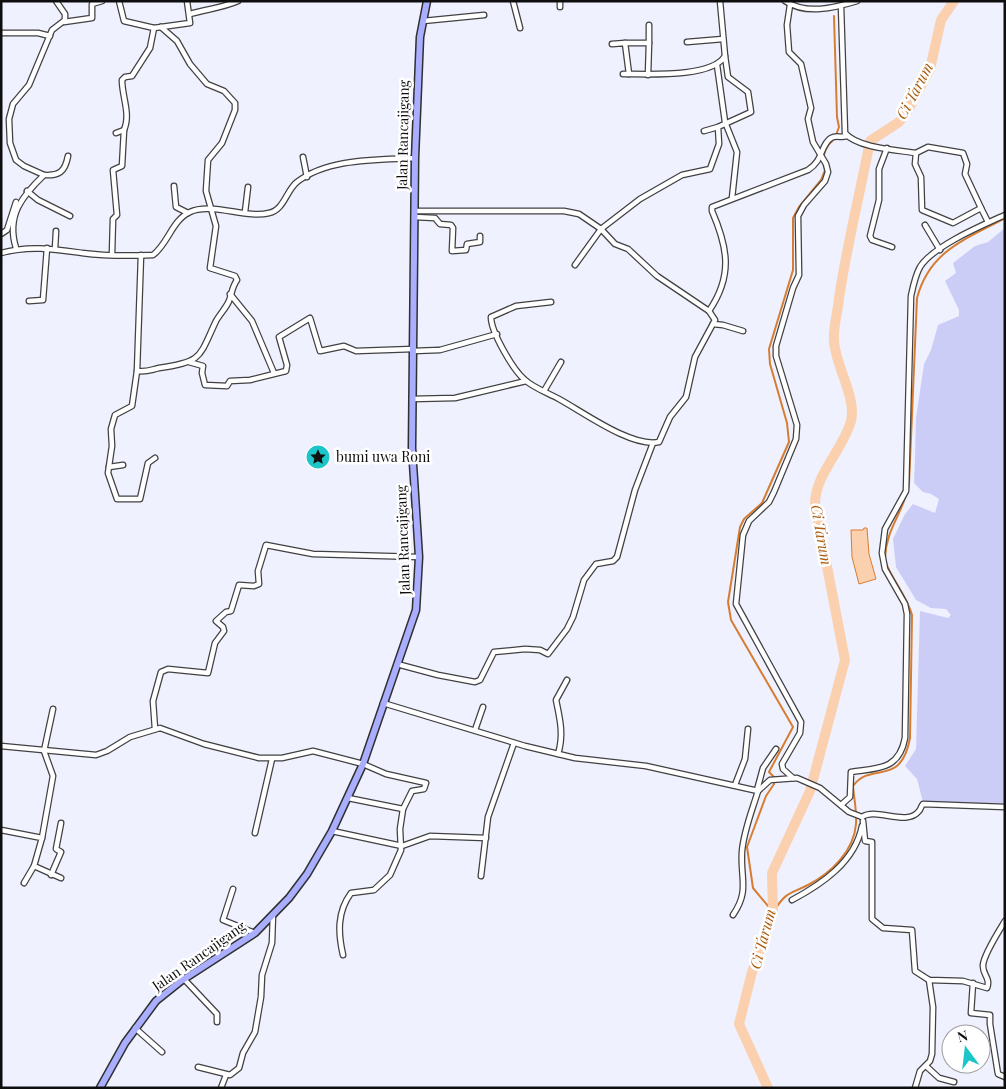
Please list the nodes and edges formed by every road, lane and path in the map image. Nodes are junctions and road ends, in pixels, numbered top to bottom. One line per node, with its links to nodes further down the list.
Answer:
1 (56, 1): 16 (street)
2 (102, 1): 16 (street)
3 (119, 1): 19 (street)
4 (188, 1): 13 (street)
5 (238, 1): 13 (street)
6 (427, 1): 15 (main road, Jalan Rancajigang)
7 (513, 1): 20 (street)
8 (720, 1): 23 (street)
9 (785, 1): 11 (street)
10 (857, 1): 12 (street)
11 (790, 5): 12 (street); 44 (street)
12 (841, 6): 38 (street)
13 (190, 14): 18 (street)
14 (484, 15): 15 (street)
15 (423, 21): 43 (main road, Jalan Rancajigang)
16 (64, 22): 22 (street)
17 (650, 25): 26 (street)
18 (161, 27): 19 (street); 53 (street)
19 (154, 28): 35 (street)
20 (520, 28)
21 (1, 33): 22 (street)
22 (50, 36): 45 (street)
23 (723, 39): 24 (street); 28 (street)
24 (687, 42)
25 (625, 43): 26 (street); 27 (street); 31 (street)
26 (650, 43): 32 (street)
27 (612, 44)
28 (725, 56): 29 (street); 33 (street)
29 (717, 65): 32 (street); 33 (street)
30 (623, 74): 31 (street)
31 (629, 74): 32 (street)
32 (648, 75)
33 (726, 122): 34 (street); 50 (street)
34 (718, 127): 36 (street); 61 (street)
35 (124, 130): 37 (street); 71 (street)
36 (704, 130)
37 (116, 133)
38 (849, 137): 39 (street); 44 (street)
39 (887, 148): 40 (street); 65 (street)
40 (916, 153): 52 (street); 52 (street)
41 (68, 156): 45 (street)
42 (303, 156): 46 (street)
43 (415, 158): 46 (street); 56 (main road, Jalan Rancajigang)
44 (822, 158): 50 (street); 109 (street)
45 (44, 175): 49 (street)
46 (307, 177): 55 (street)
47 (174, 186): 54 (street)
48 (248, 187): 55 (street)
49 (28, 191): 58 (street); 66 (street)
50 (732, 198): 77 (street)
51 (16, 202): 63 (street)
52 (981, 208): 59 (street)
53 (212, 210): 54 (street); 55 (street); 74 (street)
54 (188, 212): 72 (street)
55 (246, 212)
56 (414, 214): 61 (street); 64 (street); 81 (main road, Jalan Rancajigang)
57 (1005, 214): 59 (street)
58 (70, 216)
59 (988, 222): 69 (street)
60 (925, 225): 69 (street)
61 (601, 229): 73 (street); 77 (street)
62 (56, 231): 68 (street)
63 (1, 234)
64 (480, 236)
65 (892, 247)
66 (16, 248): 67 (street); 70 (street)
67 (47, 248): 68 (street); 75 (street)
68 (55, 249): 71 (street)
69 (940, 250): 113 (street)
70 (1, 253)
71 (112, 254): 72 (street)
72 (141, 255): 84 (street)
73 (575, 265)
74 (230, 294): 82 (street); 85 (street)
75 (29, 301)
76 (551, 302): 80 (street)
77 (708, 311): 78 (street)
78 (713, 324): 79 (street); 89 (street)
79 (743, 331)
80 (497, 334): 81 (street); 86 (street)
81 (413, 350): 85 (street); 88 (main road, Jalan Rancajigang)
82 (189, 362): 84 (street); 85 (street)
83 (561, 362): 87 (street)
84 (137, 372): 92 (street)
85 (274, 373)
86 (526, 381): 87 (street); 88 (street)
87 (544, 391): 89 (street)
88 (412, 399): 93 (main road, Jalan Rancajigang)
89 (653, 443): 94 (street)
90 (155, 458): 92 (street)
91 (123, 465): 92 (street)
92 (109, 467)
93 (419, 557): 94 (main road, Jalan Rancajigang); 99 (street)
94 (397, 664): 96 (main road, Jalan Rancajigang)
95 (567, 680): 106 (street)
96 (383, 703): 101 (street); 108 (main road, Jalan Rancajigang)
97 (483, 707): 101 (street)
98 (53, 709): 105 (street)
99 (154, 729): 105 (street); 107 (street)
100 (748, 729): 110 (street)
101 (475, 730): 102 (street)
102 (514, 742): 106 (street); 122 (street)
103 (1, 746): 105 (street)
104 (776, 749): 111 (street)
105 (44, 751): 121 (street)
106 (558, 754): 110 (street)
107 (272, 759): 108 (street); 120 (street)
108 (363, 764): 112 (main road, Jalan Rancajigang); 115 (street)
109 (793, 778): 111 (street); 113 (street)
110 (735, 785): 111 (street)
111 (757, 790): 132 (street)
112 (348, 798): 115 (street); 119 (main road, Jalan Rancajigang)
113 (841, 805): 116 (street)
114 (1005, 807): 116 (street)
115 (403, 809): 123 (street)
116 (862, 818): 130 (street); 137 (street)
117 (61, 823): 125 (street)
118 (1, 830): 121 (street)
119 (332, 831): 123 (street); 131 (main road, Jalan Rancajigang)
120 (255, 833)
121 (42, 838): 124 (street)
122 (486, 838): 123 (street); 126 (street)
123 (402, 846): 135 (street)
124 (34, 866): 125 (street); 128 (street)
125 (51, 875): 127 (street)
126 (481, 876)
127 (61, 878)
128 (24, 883)
129 (233, 889): 134 (street)
130 (792, 900)
131 (273, 914): 134 (main road, Jalan Rancajigang); 144 (street)
132 (733, 915)
133 (1005, 921): 138 (street)
134 (255, 933): 136 (main road, Jalan Rancajigang)
135 (343, 955)
136 (184, 979): 139 (street); 140 (main road, Jalan Rancajigang)
137 (929, 980): 138 (street); 142 (street)
138 (973, 983): 145 (street)
139 (217, 1022)
140 (135, 1028): 141 (street); 147 (main road, Jalan Rancajigang)
141 (162, 1052)
142 (926, 1066): 146 (street); 149 (street)
143 (198, 1067): 144 (street)
144 (226, 1075): 148 (street)
145 (1005, 1077)
146 (954, 1082)
147 (100, 1088)
148 (221, 1088)
149 (915, 1088)

